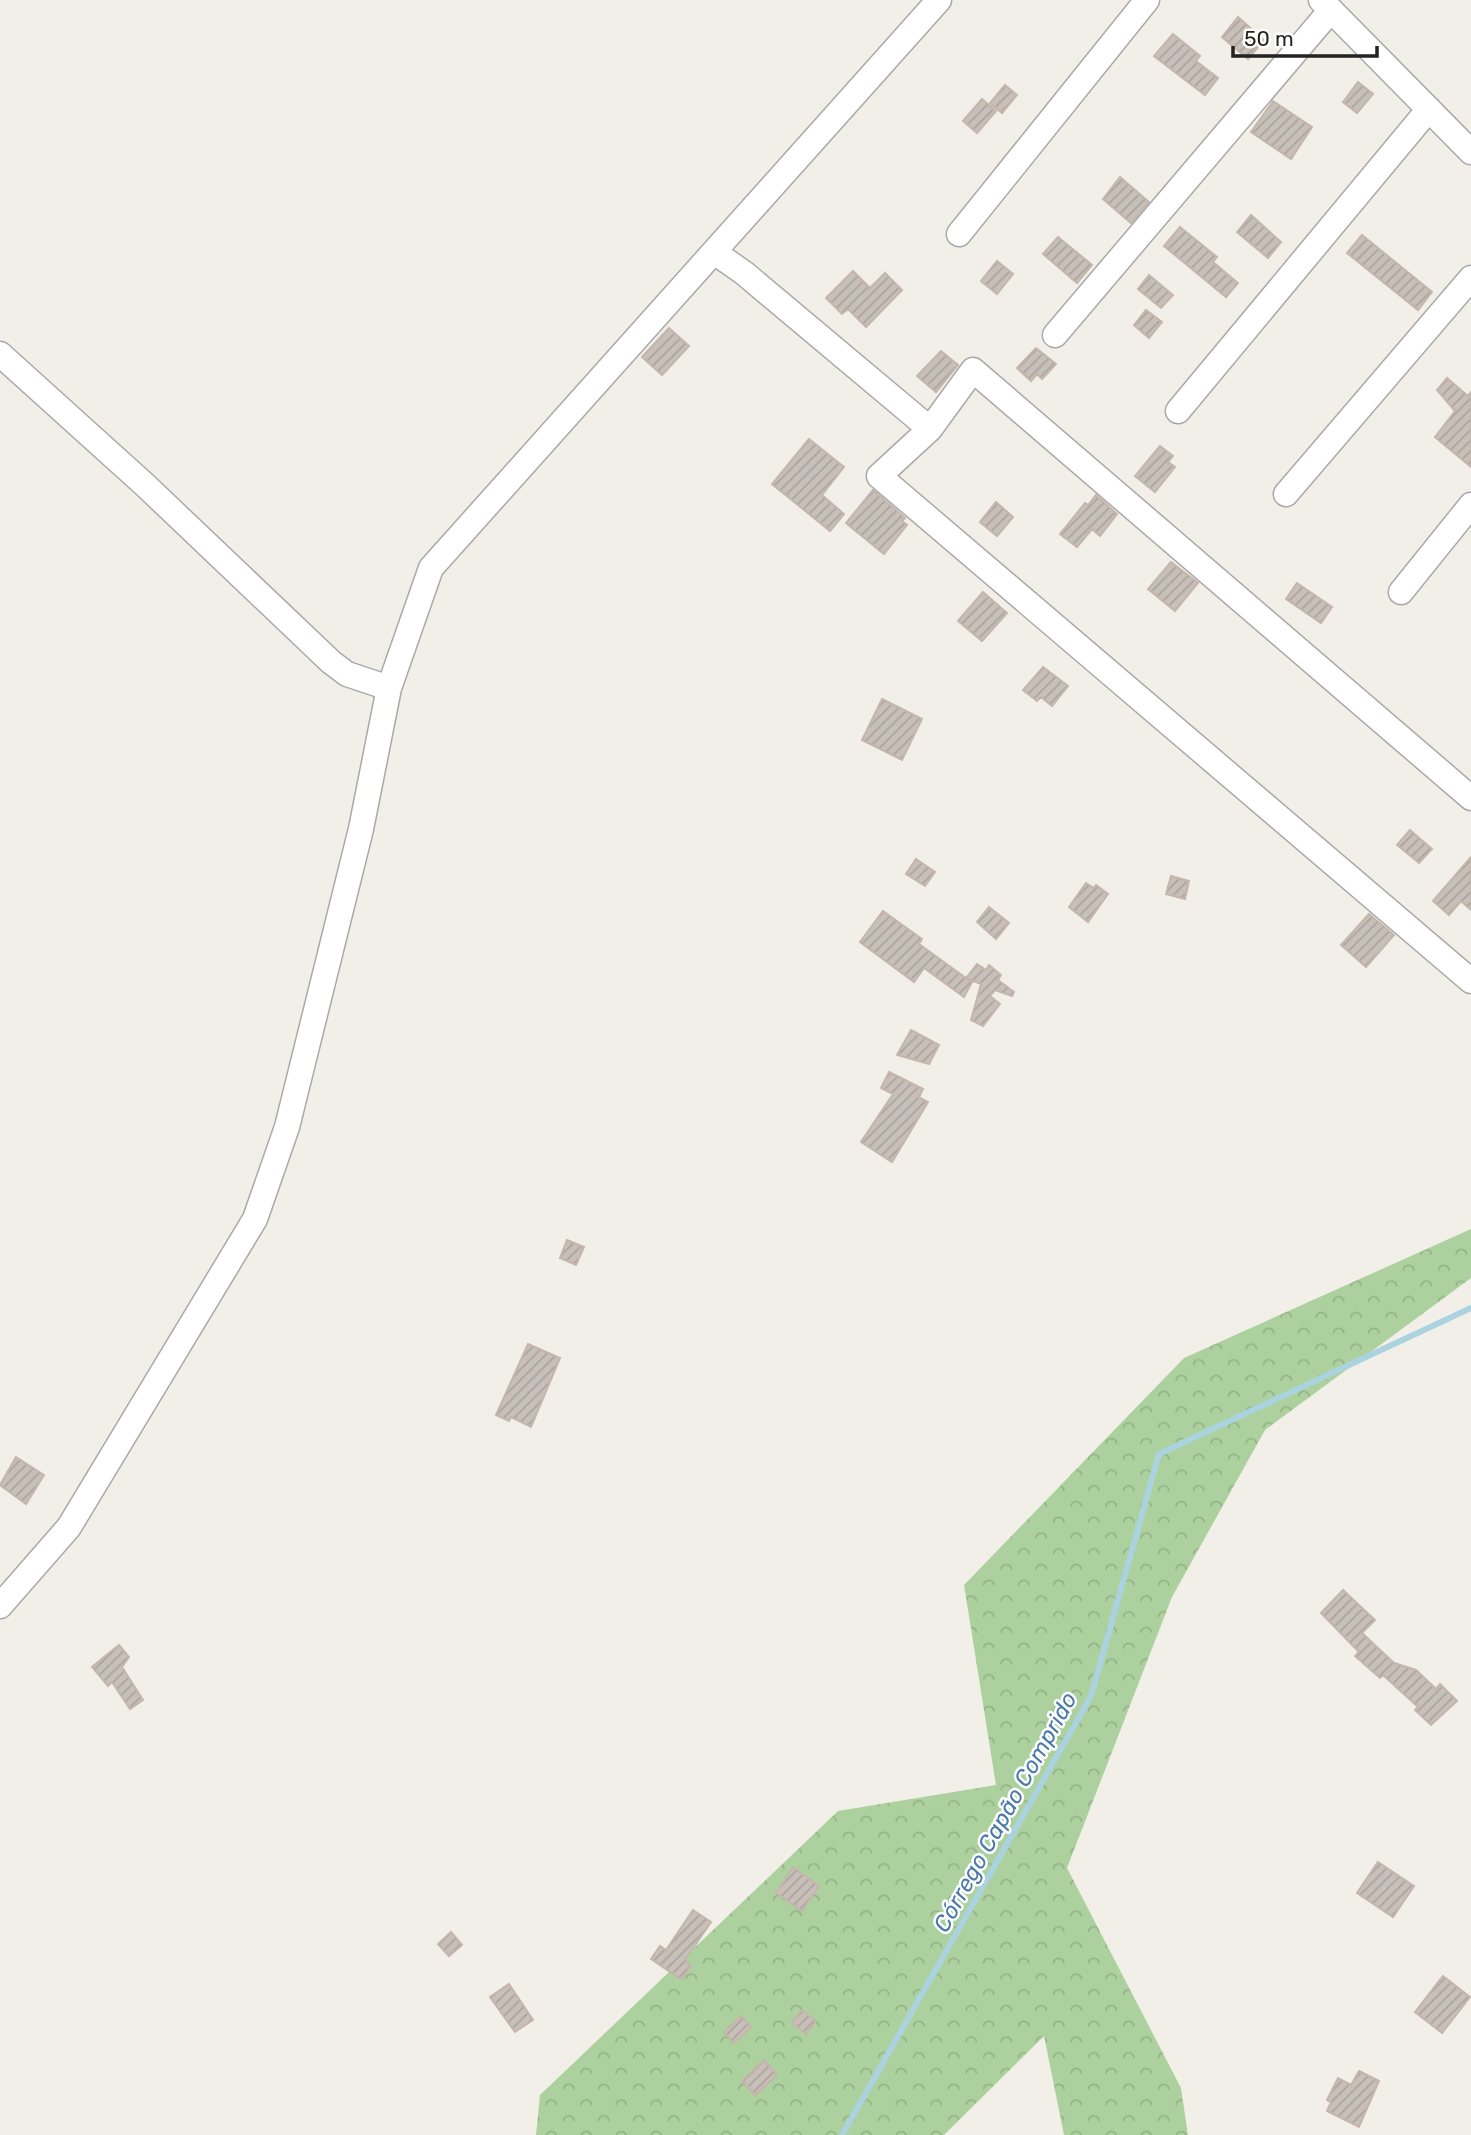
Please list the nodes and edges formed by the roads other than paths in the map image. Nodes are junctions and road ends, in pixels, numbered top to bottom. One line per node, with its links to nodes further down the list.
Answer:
1 (939, 0): 7 (street)
2 (1147, 0): 6 (street)
3 (1326, 5): 4 (street); 9 (street)
4 (1429, 109): 5 (street); 11 (street)
5 (1471, 152)
6 (959, 234)
7 (714, 252): 12 (street); 16 (street)
8 (1471, 278): 13 (street)
9 (1055, 335)
10 (0, 354): 16 (street)
11 (1178, 411)
12 (930, 429): 17 (street); 18 (street)
13 (1286, 494)
14 (1471, 505): 15 (street)
15 (1401, 592)
16 (390, 688): 19 (street)
17 (1471, 798)
18 (1471, 981)
19 (0, 1606)

